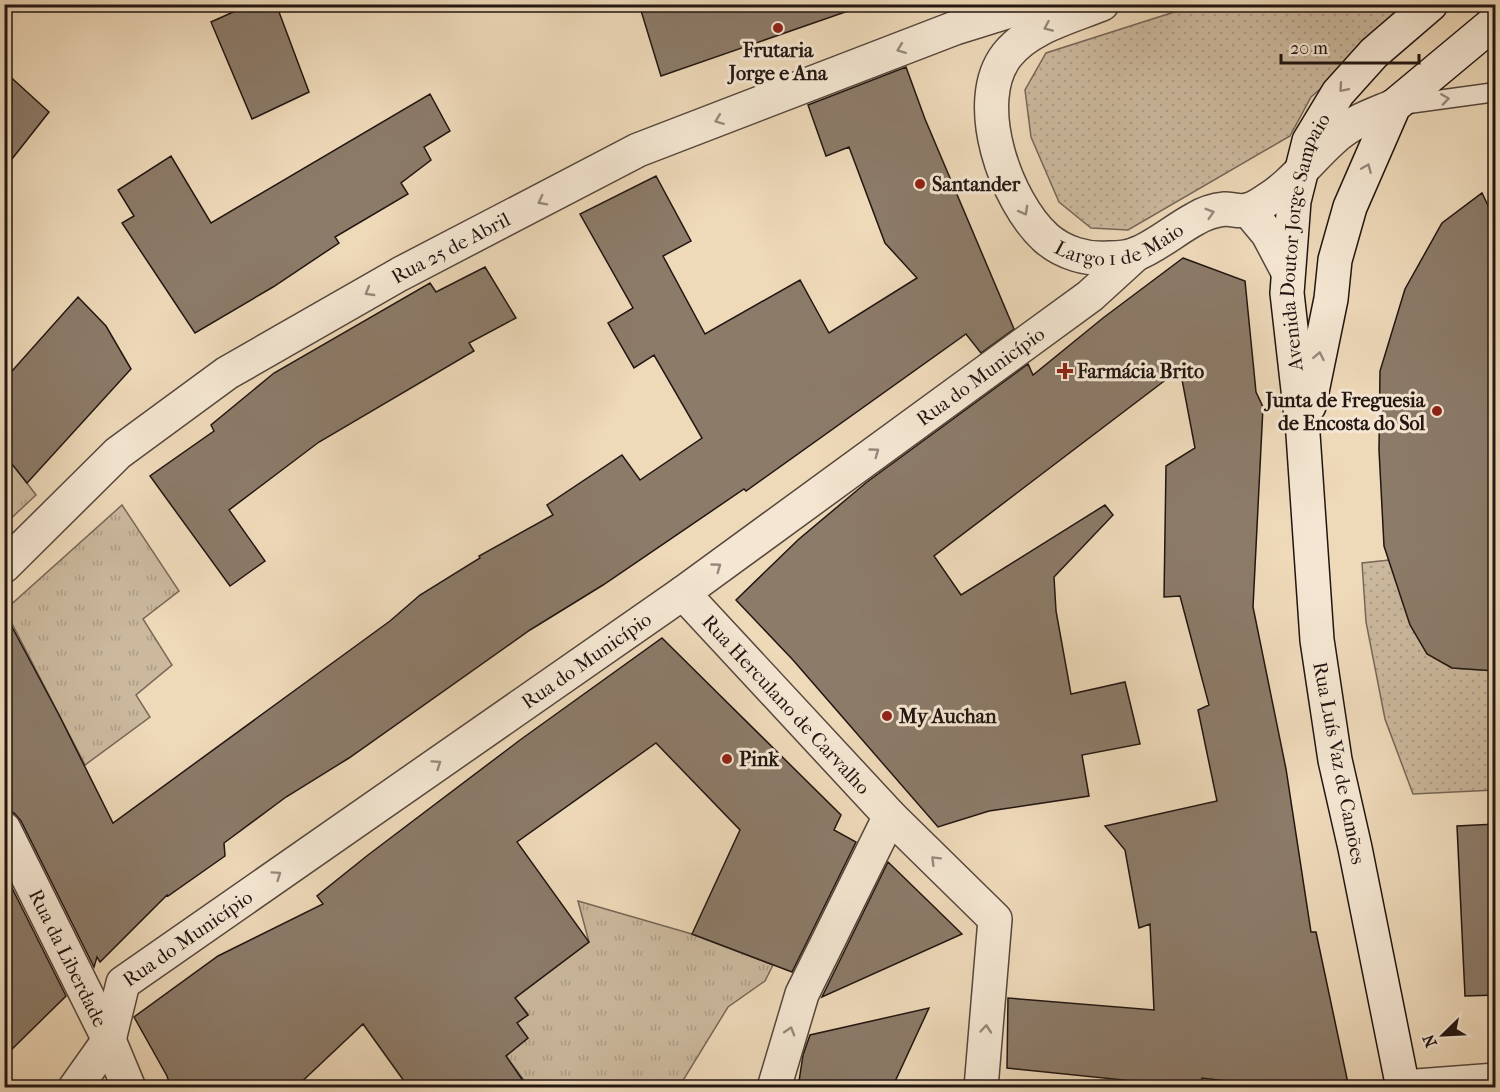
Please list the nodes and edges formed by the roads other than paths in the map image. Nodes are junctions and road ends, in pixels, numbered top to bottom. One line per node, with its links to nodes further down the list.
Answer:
1 (1032, 4): 4 (street, Rua 25 de Abril)
2 (1102, 4): 10 (street, Largo 1 de Maio, one-way to 10)
3 (1431, 4): 8 (street, Avenida Doutor Jorge Sampaio, one-way to 8)
4 (951, 16): 13 (street, Rua 25 de Abril, one-way to 13)
5 (1496, 21): 7 (street, Avenida Doutor Jorge Sampaio)
6 (1496, 92): 7 (lane, one-way to 6)
7 (1394, 106): 8 (street, Largo 1 de Maio); 12 (street, Avenida Doutor Jorge Sampaio, one-way to 7)
8 (1299, 174): 9 (street, Largo 1 de Maio); 11 (street, Avenida Doutor Jorge Sampaio)
9 (1248, 210): 10 (street, Largo 1 de Maio, one-way to 9); 11 (street)
10 (1136, 254): 14 (street, Rua do Município, one-way to 10)
11 (1288, 272): 12 (street, Avenida Doutor Jorge Sampaio)
12 (1303, 434): 19 (street, Rua Luís Vaz de Camões)
13 (4, 566)
14 (683, 592): 15 (street, Rua Herculano de Carvalho); 17 (street, Rua do Município, one-way to 14)
15 (890, 816): 22 (street, one-way to 15); 23 (street, Rua Herculano de Carvalho, one-way to 15)
16 (4, 829): 17 (street, Rua da Liberdade)
17 (109, 1040): 20 (street, Rua do Município); 21 (street, Rua da Liberdade)
18 (1496, 1080): 19 (street)
19 (1403, 1087)
20 (75, 1088)
21 (129, 1088)
22 (774, 1088)
23 (981, 1088)

